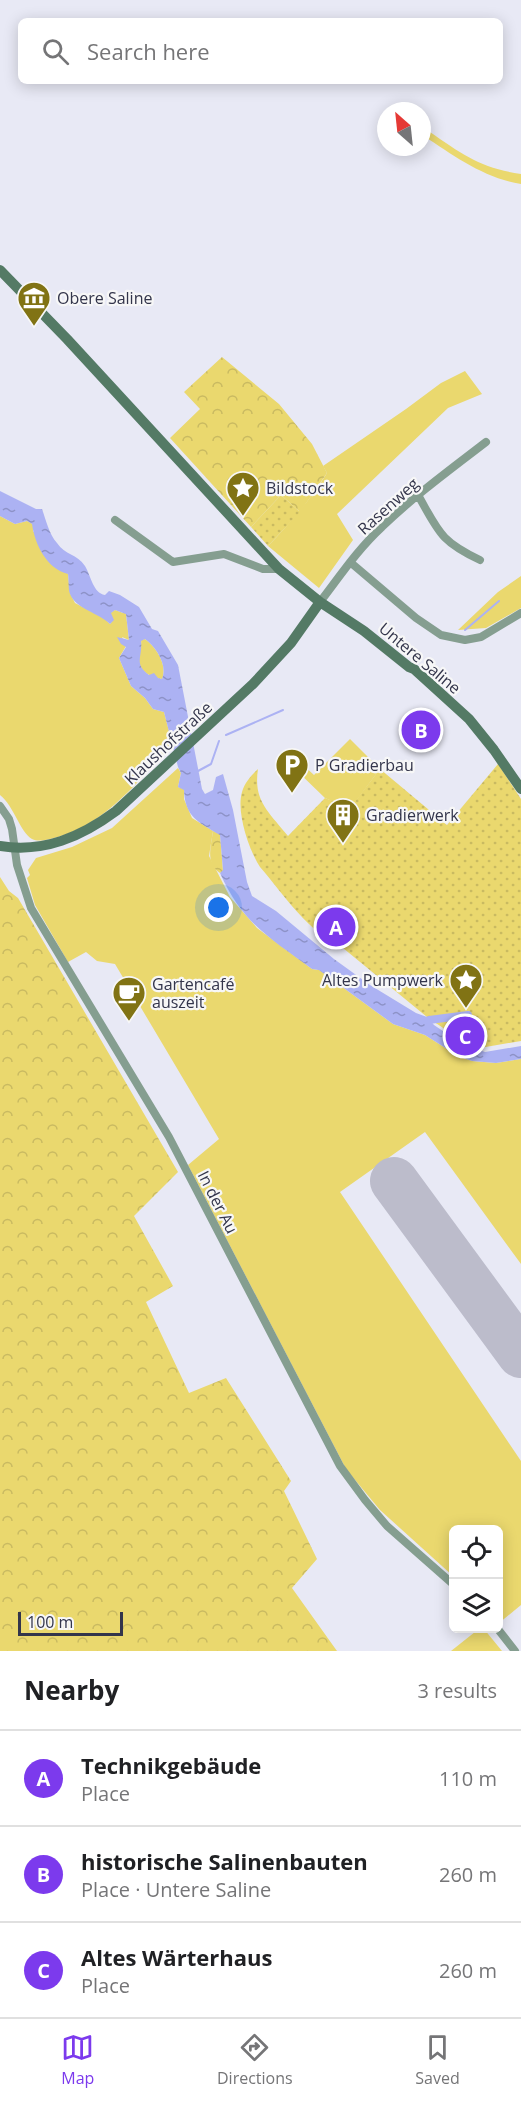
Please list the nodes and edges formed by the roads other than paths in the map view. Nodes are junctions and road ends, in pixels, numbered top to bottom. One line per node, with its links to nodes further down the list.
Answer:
1 (0, 270): 7 (main road)
2 (486, 442): 3 (street, Rasenweg)
3 (418, 495): 5 (street); 6 (street, Rasenweg)
4 (115, 520): 7 (street)
5 (480, 560)
6 (350, 562): 8 (street, Rasenweg); 9 (street)
7 (279, 569): 8 (main road, Untere Saline)
8 (320, 602): 10 (main road, Untere Saline); 13 (main road, Klaushofstraße)
9 (521, 613)
10 (521, 789)
11 (0, 806): 13 (street, In der Au)
12 (0, 846): 13 (main road, Klaushofstraße)
13 (14, 848): 14 (street, In der Au)
14 (449, 1581)
15 (500, 1633): 16 (street)
16 (515, 1651)

